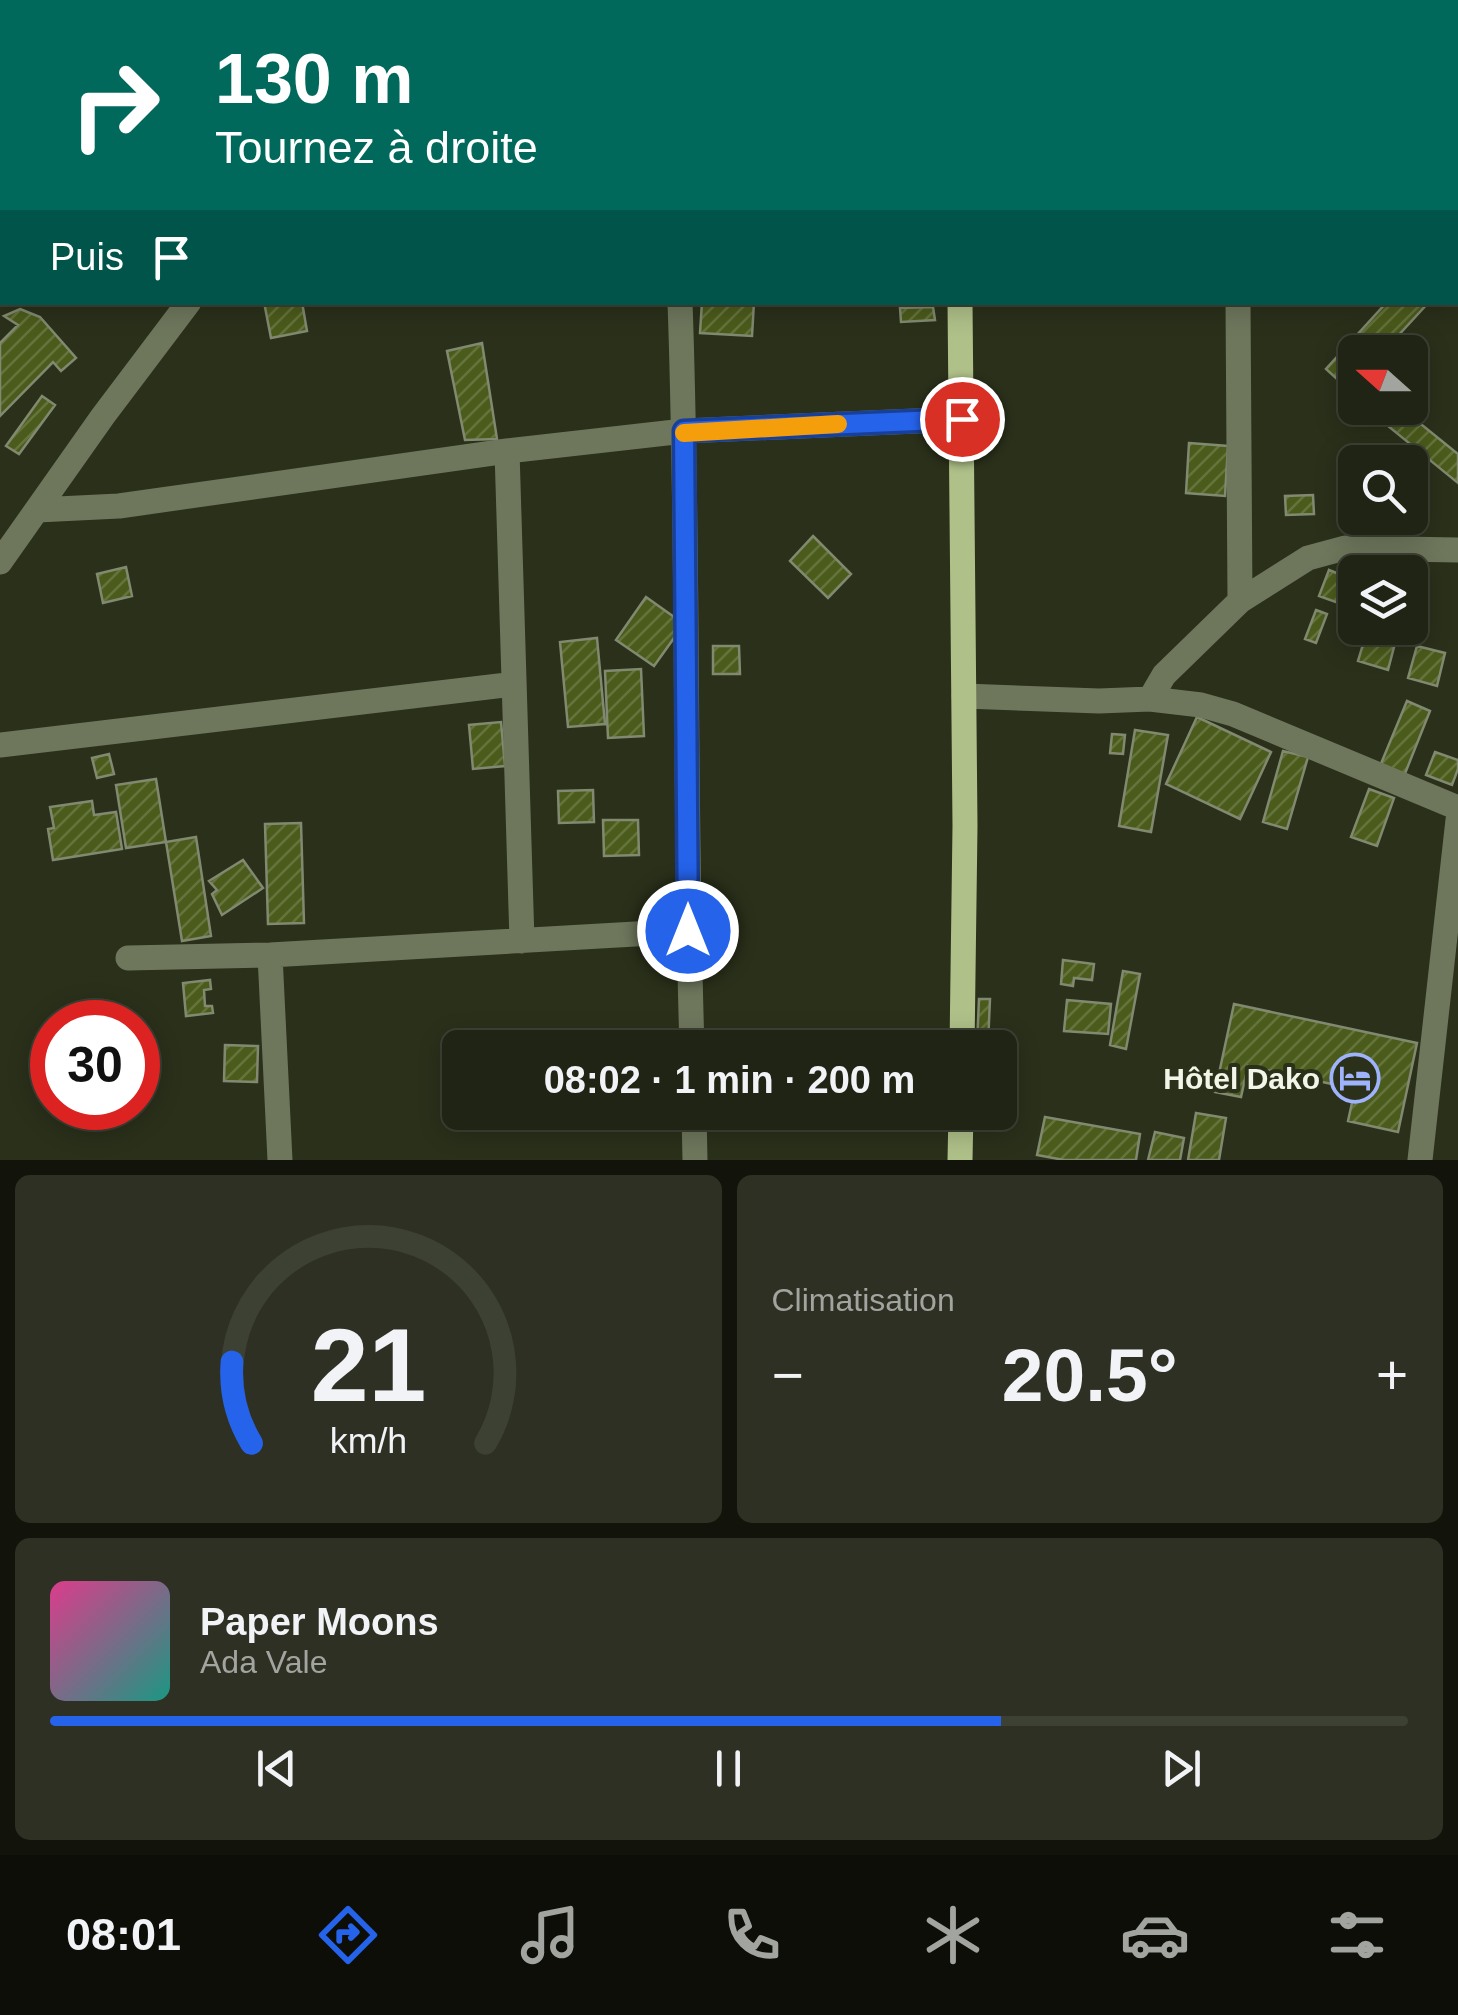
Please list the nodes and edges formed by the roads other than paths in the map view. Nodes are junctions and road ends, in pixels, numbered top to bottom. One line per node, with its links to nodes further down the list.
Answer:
1 (187, 305): 8 (street)
2 (680, 305): 6 (street)
3 (960, 305): 5 (main road)
4 (1238, 305): 11 (street)
5 (962, 419): 6 (street); 13 (main road)
6 (684, 431): 7 (street); 18 (street)
7 (507, 451): 8 (street); 12 (street)
8 (37, 510): 10 (street)
9 (1458, 550): 11 (street)
10 (0, 562)
11 (1240, 601): 14 (street)
12 (514, 684): 15 (street); 19 (street)
13 (964, 696): 14 (street); 23 (main road)
14 (1150, 699): 16 (street)
15 (0, 746)
16 (1458, 808)
17 (1458, 820): 29 (street)
18 (688, 931): 19 (street); 22 (street)
19 (522, 941): 20 (street)
20 (270, 955): 21 (street); 26 (street)
21 (128, 958)
22 (691, 1030)
23 (962, 1030)
24 (695, 1130): 27 (street)
25 (961, 1130): 28 (main road)
26 (280, 1160)
27 (696, 1160)
28 (960, 1160)
29 (1420, 1160)

